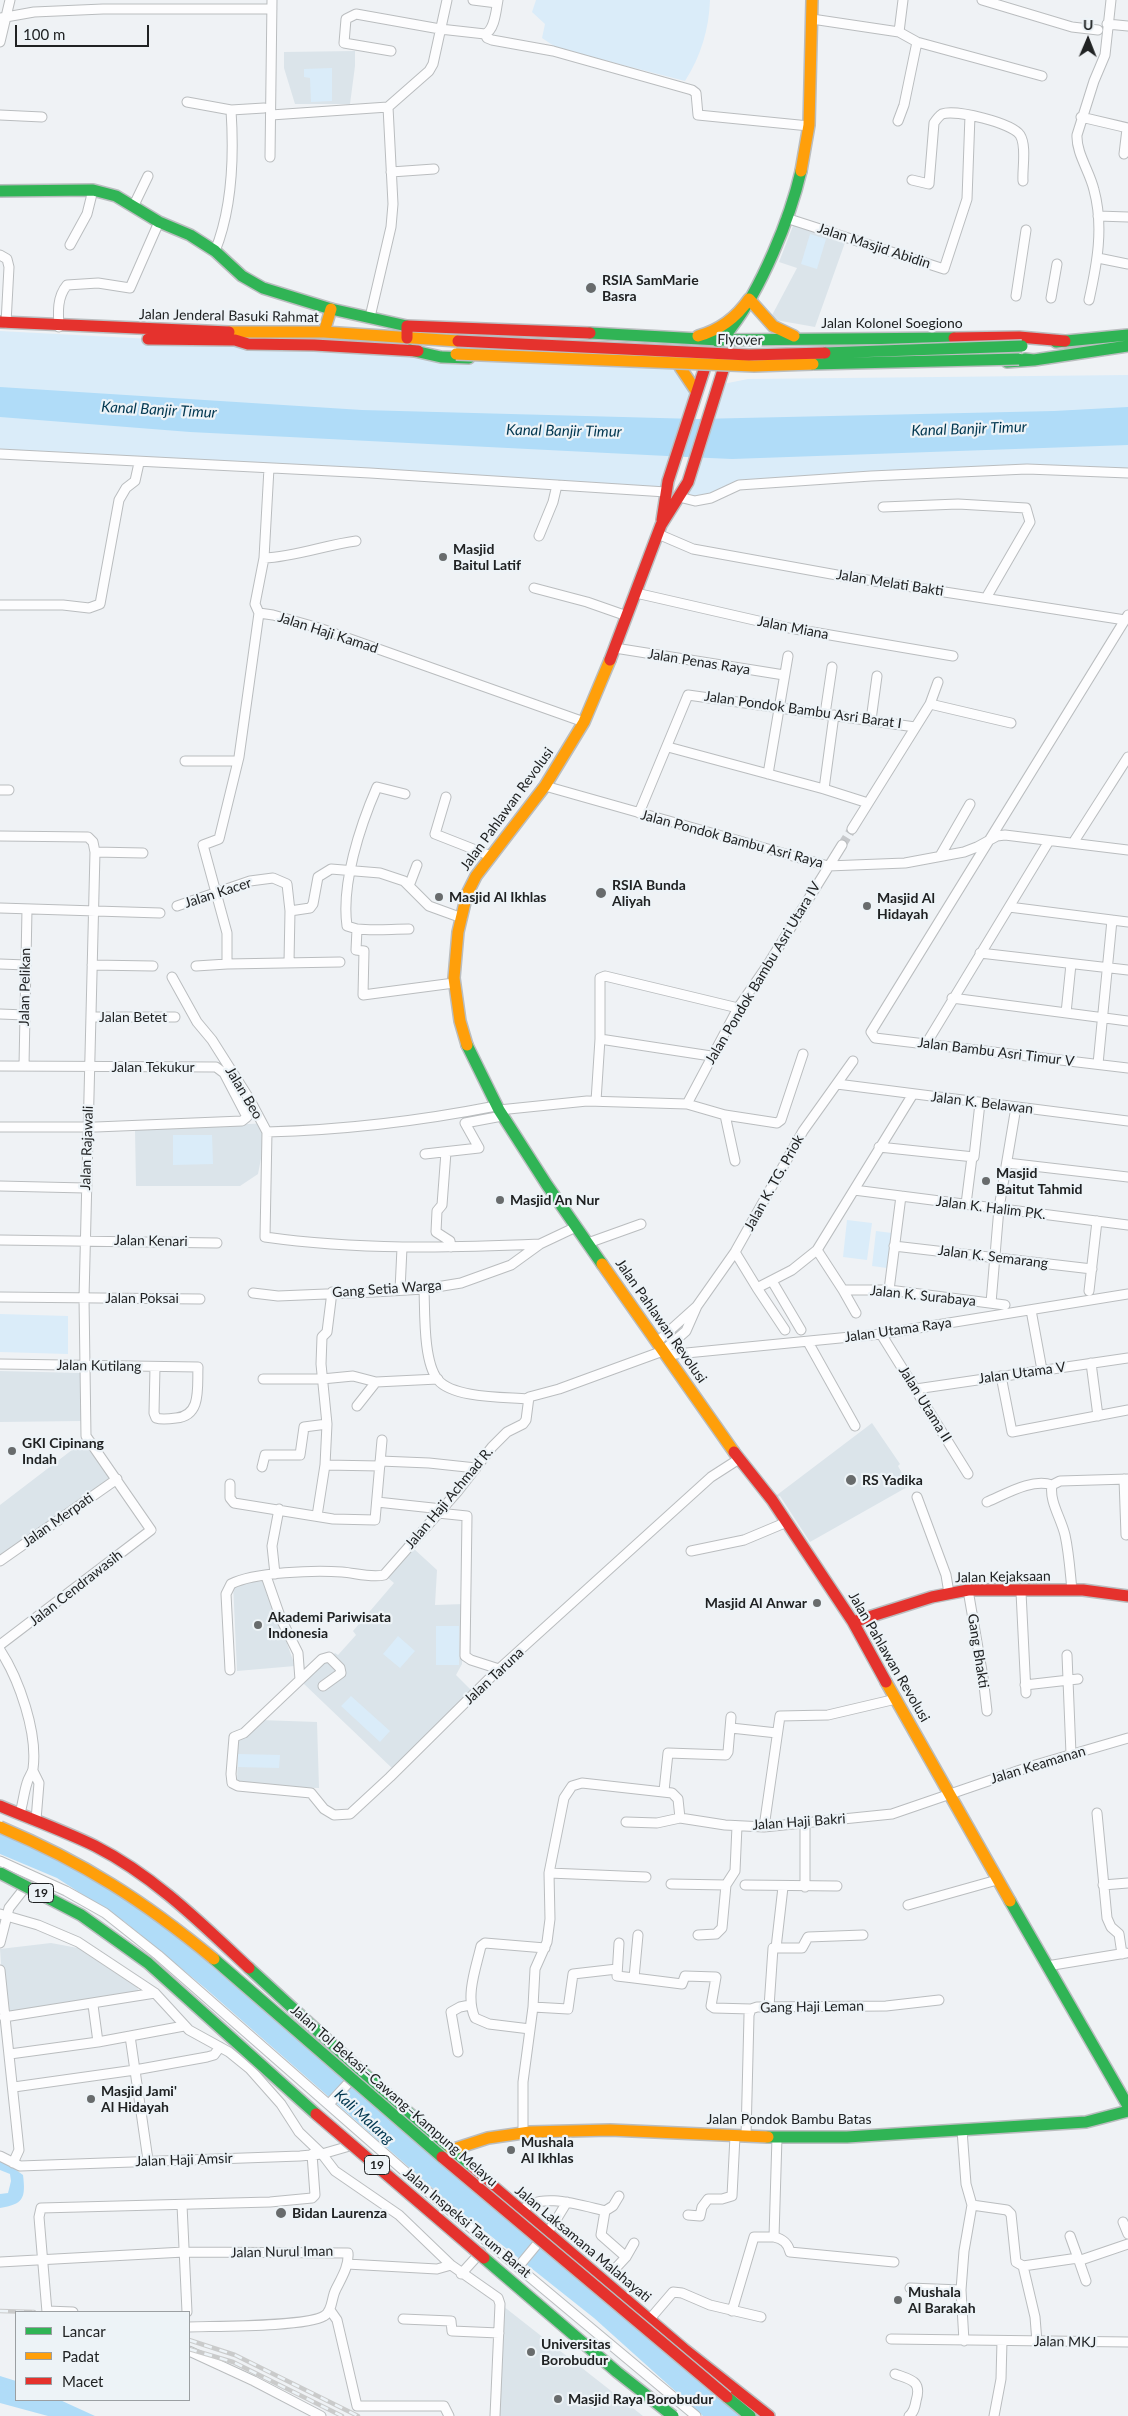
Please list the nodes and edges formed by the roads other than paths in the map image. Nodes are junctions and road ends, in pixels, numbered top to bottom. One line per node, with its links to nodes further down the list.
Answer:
1 (10, 0): 10 (street)
2 (447, 0): 14 (street)
3 (474, 0): 8 (street)
4 (812, 0): 11 (main road, Jalan Pahlawan Revolusi)
5 (903, 0): 16 (street)
6 (982, 0): 15 (street)
7 (1111, 0): 12 (street)
8 (497, 1): 17 (street)
9 (272, 5): 10 (street); 27 (street)
10 (3, 18): 18 (street)
11 (812, 19): 16 (street); 32 (main road, Jalan Pahlawan Revolusi)
12 (1108, 24): 13 (street); 29 (street)
13 (1128, 26)
14 (440, 30): 17 (street); 20 (street); 23 (street)
15 (1098, 30)
16 (899, 32): 19 (street)
17 (485, 34): 32 (street)
18 (0, 42)
19 (917, 42): 21 (street); 31 (street)
20 (391, 51)
21 (1042, 76)
22 (188, 102): 25 (street)
23 (388, 107): 27 (street); 37 (street)
24 (264, 108): 25 (street)
25 (231, 110): 50 (street)
26 (0, 115): 30 (street)
27 (271, 115): 35 (street)
28 (970, 115): 39 (street); 40 (street); 46 (street, Jalan Masjid Abidin)
29 (1081, 117): 33 (street); 44 (street)
30 (42, 118)
31 (898, 121)
32 (809, 126): 46 (main road, Jalan Pahlawan Revolusi)
33 (1127, 128): 34 (street)
34 (1124, 154)
35 (270, 157)
36 (434, 169): 37 (street)
37 (391, 172): 60 (street)
38 (148, 176): 43 (street)
39 (912, 180)
40 (1022, 181)
41 (93, 190): 42 (main road); 43 (main road); 49 (street)
42 (0, 191)
43 (133, 207): 47 (main road)
44 (1098, 216): 45 (street); 52 (street)
45 (1128, 217)
46 (786, 218): 57 (main road, Jalan Pahlawan Revolusi)
47 (159, 222): 50 (main road); 62 (street)
48 (1026, 230): 55 (street)
49 (70, 244)
50 (215, 251): 59 (main road)
51 (0, 255): 61 (street)
52 (1098, 258): 54 (street); 58 (street)
53 (1058, 264): 56 (street)
54 (1128, 264)
55 (1016, 296)
56 (1051, 298)
57 (749, 299): 67 (main road); 68 (main road, Jalan Pahlawan Revolusi); 70 (main road)
58 (1089, 300)
59 (331, 309): 60 (main road); 64 (main road)
60 (370, 316): 63 (main road)
61 (2, 325): 62 (main road, Jalan Jenderal Basuki Rahmat); 75 (main road, Jalan Jenderal Basuki Rahmat)
62 (58, 326): 64 (main road, Jalan Jenderal Basuki Rahmat)
63 (407, 326): 65 (main road); 69 (main road)
64 (324, 332): 69 (main road, Jalan Jenderal Basuki Rahmat)
65 (606, 334): 67 (main road); 79 (main road)
66 (1128, 335): 72 (main road, Jalan Kolonel Soegiono)
67 (694, 337): 68 (main road)
68 (727, 337): 70 (main road, Jalan Kolonel Soegiono); 76 (main road, Jalan Pahlawan Revolusi); 81 (main road, Jalan Pahlawan Revolusi)
69 (407, 338): 71 (main road, Jalan Jenderal Basuki Rahmat)
70 (803, 338): 72 (main road, Jalan Kolonel Soegiono); 84 (main road)
71 (458, 341): 73 (main road, Flyover, bridge)
72 (1065, 341): 73 (main road, Jalan Kolonel Soegiono)
73 (1022, 346)
74 (1128, 346): 78 (main road)
75 (410, 350): 77 (main road, Jalan Jenderal Basuki Rahmat); 79 (main road, Jalan Jenderal Basuki Rahmat)
76 (730, 352): 82 (main road, Jalan Pahlawan Revolusi); 83 (main road)
77 (456, 354): 78 (main road, Flyover, bridge)
78 (1034, 360): 84 (main road)
79 (645, 365): 80 (main road, Jalan Jenderal Basuki Rahmat)
80 (680, 367): 81 (main road, Jalan Jenderal Basuki Rahmat); 85 (main road)
81 (705, 367): 82 (main road); 85 (main road, Jalan Pahlawan Revolusi)
82 (724, 367): 83 (main road); 92 (main road, Jalan Pahlawan Revolusi)
83 (740, 368): 84 (main road)
84 (787, 368)
85 (695, 393): 91 (main road, Jalan Pahlawan Revolusi)
86 (0, 454): 87 (street)
87 (139, 463): 88 (street); 101 (street)
88 (269, 468): 90 (street); 97 (street)
89 (1128, 473): 92 (street)
90 (557, 485): 91 (street); 95 (street)
91 (666, 492): 94 (main road, Jalan Pahlawan Revolusi)
92 (679, 497): 94 (main road, Jalan Pahlawan Revolusi)
93 (883, 507): 100 (street)
94 (660, 530): 99 (main road, Jalan Pahlawan Revolusi); 100 (street, Jalan Melati Bakti)
95 (539, 536)
96 (356, 541): 97 (street)
97 (264, 558): 102 (street)
98 (534, 588): 103 (street)
99 (636, 593): 103 (main road, Jalan Pahlawan Revolusi); 107 (street, Jalan Miana)
100 (986, 598): 104 (street, Jalan Melati Bakti)
101 (0, 606)
102 (260, 613): 116 (street, Jalan Haji Kamad); 122 (street, Jalan Haji Kamad)
103 (627, 616): 105 (main road, Jalan Pahlawan Revolusi)
104 (1126, 618): 134 (street, Jalan Melati Bakti)
105 (615, 648): 109 (street, Jalan Penas Raya); 116 (main road, Jalan Pahlawan Revolusi)
106 (788, 656): 109 (street)
107 (952, 656)
108 (832, 667): 114 (street)
109 (784, 675): 113 (street)
110 (877, 676): 115 (street)
111 (938, 682): 112 (street)
112 (930, 704): 117 (street); 118 (street)
113 (778, 707): 114 (street, Jalan Pondok Bambu Asri Barat I); 119 (street, Jalan Pondok Bambu Asri Barat I); 124 (street)
114 (830, 714): 115 (street, Jalan Pondok Bambu Asri Barat I); 126 (street)
115 (871, 720): 118 (street, Jalan Pondok Bambu Asri Barat I)
116 (584, 722): 125 (main road, Jalan Pahlawan Revolusi)
117 (1011, 723)
118 (915, 727): 129 (street)
119 (668, 747): 124 (street); 131 (street)
120 (1128, 757): 123 (street)
121 (185, 761): 122 (street)
122 (238, 761): 147 (street, Jalan Haji Kamad)
123 (1125, 767): 136 (street)
124 (768, 774): 126 (street)
125 (545, 786): 131 (street, Jalan Pondok Bambu Asri Raya); 141 (main road, Jalan Pahlawan Revolusi)
126 (824, 789): 129 (street)
127 (406, 794): 145 (street)
128 (446, 797): 141 (street)
129 (868, 803): 132 (street)
130 (970, 804): 142 (street)
131 (640, 813): 144 (street, Jalan Pondok Bambu Asri Raya)
132 (852, 829)
133 (0, 836): 139 (street)
134 (989, 840): 135 (street, Jalan Pondok Bambu Asri Raya); 142 (street, Jalan Pondok Bambu Asri Raya); 183 (street, Jalan Melati Bakti)
135 (1049, 841): 136 (street, Jalan Pondok Bambu Asri Raya); 149 (street)
136 (1073, 844): 138 (street, Jalan Pondok Bambu Asri Raya)
137 (842, 845): 144 (street, Jalan Pondok Bambu Asri Utara IV)
138 (1128, 850)
139 (95, 852): 140 (street); 152 (street, Jalan Rajawali)
140 (142, 853)
141 (492, 856): 155 (main road, Jalan Pahlawan Revolusi)
142 (940, 856): 144 (street, Jalan Pondok Bambu Asri Raya)
143 (417, 865): 146 (street)
144 (828, 866): 175 (street, Jalan Pondok Bambu Asri Utara IV)
145 (352, 870): 146 (street); 153 (street); 158 (street)
146 (409, 886): 155 (street)
147 (214, 894): 148 (street, Jalan Kacer); 153 (street, Jalan Kacer); 164 (street)
148 (177, 906)
149 (1008, 906): 156 (street); 160 (street)
150 (0, 908): 151 (street)
151 (26, 909): 152 (street); 167 (street, Jalan Pelikan)
152 (94, 910): 154 (street); 166 (street, Jalan Rajawali)
153 (290, 911): 161 (street)
154 (160, 913)
155 (462, 918): 173 (main road, Jalan Pahlawan Revolusi)
156 (1112, 920): 157 (street); 170 (street)
157 (1128, 922)
158 (357, 929): 159 (street); 173 (street)
159 (409, 929)
160 (980, 953): 165 (street); 174 (street)
161 (289, 962): 162 (street); 164 (street)
162 (340, 962)
163 (0, 964): 167 (street)
164 (228, 964): 169 (street)
165 (1071, 964): 170 (street); 176 (street)
166 (92, 965): 168 (street); 179 (street, Jalan Rajawali)
167 (26, 966): 178 (street, Jalan Pelikan)
168 (153, 966)
169 (196, 966)
170 (1107, 967): 171 (street); 181 (street)
171 (1128, 970)
172 (172, 976): 206 (street, Jalan Beo)
173 (454, 983): 201 (main road, Jalan Pahlawan Revolusi)
174 (952, 998): 176 (street); 185 (street)
175 (738, 1008): 184 (street); 187 (street, Jalan Pondok Bambu Asri Utara IV)
176 (1066, 1013): 181 (street)
177 (0, 1014): 178 (street)
178 (25, 1015): 191 (street, Jalan Pelikan)
179 (92, 1017): 180 (street, Jalan Betet); 192 (street, Jalan Rajawali)
180 (174, 1017)
181 (1103, 1018): 182 (street); 189 (street)
182 (1128, 1020)
183 (872, 1029): 185 (street, Jalan Bambu Asri Timur V)
184 (600, 1039): 187 (street); 197 (street)
185 (926, 1044): 189 (street, Jalan Bambu Asri Timur V)
186 (803, 1054): 202 (street)
187 (711, 1056): 199 (street, Jalan Pondok Bambu Asri Utara IV)
188 (853, 1061): 195 (street, Jalan K. TG. Priok)
189 (1098, 1064): 194 (street, Jalan Bambu Asri Timur V)
190 (0, 1066): 191 (street, Jalan Tekukur)
191 (24, 1066): 192 (street, Jalan Tekukur)
192 (90, 1067): 193 (street, Jalan Tekukur); 205 (street, Jalan Rajawali)
193 (216, 1067): 205 (street, Jalan Beo)
194 (1128, 1068)
195 (837, 1084): 196 (street, Jalan K. Belawan); 233 (street, Jalan K. TG. Priok)
196 (913, 1094): 198 (street, Jalan K. Belawan); 207 (street)
197 (596, 1100): 199 (street); 201 (street)
198 (980, 1103): 200 (street, Jalan K. Belawan); 210 (street)
199 (688, 1104): 202 (street)
200 (1016, 1107): 203 (street, Jalan K. Belawan); 212 (street)
201 (499, 1111): 206 (street, Jalan Beo); 208 (street); 223 (main road, Jalan Pahlawan Revolusi)
202 (725, 1115): 211 (street)
203 (1128, 1122)
204 (0, 1127): 205 (street)
205 (87, 1127): 215 (street, Jalan Rajawali)
206 (267, 1132): 230 (street, Gang Setia Warga)
207 (879, 1147): 210 (street); 216 (street)
208 (446, 1152): 209 (street); 231 (street)
209 (425, 1154)
210 (973, 1157): 218 (street)
211 (735, 1161)
212 (1007, 1163): 213 (street); 219 (street)
213 (1128, 1177)
214 (0, 1186): 215 (street)
215 (85, 1188): 225 (street, Jalan Rajawali)
216 (854, 1190): 217 (street, Jalan K. Halim PK.); 232 (street)
217 (901, 1196): 218 (street, Jalan K. Halim PK.); 229 (street)
218 (966, 1204): 219 (street, Jalan K. Halim PK.)
219 (999, 1208): 220 (street, Jalan K. Halim PK.); 234 (street)
220 (1097, 1221): 222 (street, Jalan K. Halim PK.); 235 (street)
221 (641, 1224): 227 (street)
222 (1128, 1225)
223 (576, 1226): 227 (main road, Jalan Pahlawan Revolusi); 228 (street, Gang Setia Warga)
224 (0, 1240): 225 (street, Jalan Kenari)
225 (84, 1240): 226 (street, Jalan Kenari); 247 (street, Jalan Rajawali)
226 (217, 1242)
227 (588, 1243): 257 (main road, Jalan Pahlawan Revolusi)
228 (540, 1244): 231 (street, Gang Setia Warga); 238 (street, Gang Setia Warga)
229 (894, 1246): 234 (street, Jalan K. Semarang); 241 (street)
230 (402, 1248): 231 (street, Gang Setia Warga); 240 (street)
231 (451, 1248)
232 (817, 1250): 236 (street); 239 (street)
233 (734, 1252): 237 (street); 257 (street, Jalan K. TG. Priok)
234 (994, 1257): 235 (street, Jalan K. Semarang); 249 (street)
235 (1092, 1269): 243 (street)
236 (772, 1281): 237 (street); 254 (street)
237 (757, 1288): 253 (street)
238 (424, 1289): 240 (street, Gang Setia Warga); 267 (street)
239 (842, 1289): 241 (street, Jalan K. Surabaya); 252 (street)
240 (400, 1290): 242 (street, Gang Setia Warga)
241 (889, 1290): 249 (street, Jalan K. Surabaya)
242 (332, 1292): 244 (street, Gang Setia Warga); 266 (street)
243 (1089, 1292)
244 (253, 1293)
245 (1128, 1294): 251 (street, Jalan Utama Raya)
246 (0, 1297): 247 (street, Jalan Poksai)
247 (84, 1298): 248 (street, Jalan Poksai); 261 (street, Jalan Rajawali)
248 (200, 1299)
249 (991, 1303): 250 (street, Jalan K. Surabaya)
250 (1005, 1305)
251 (1031, 1310): 255 (street, Jalan Utama Raya); 263 (street)
252 (856, 1312)
253 (785, 1330)
254 (801, 1330)
255 (881, 1334): 256 (street, Jalan Utama Raya); 269 (street, Jalan Utama II)
256 (808, 1342): 257 (street, Jalan Utama Raya); 275 (street)
257 (662, 1349): 270 (street); 277 (main road, Jalan Pahlawan Revolusi)
258 (1128, 1358): 259 (street, Jalan Utama V)
259 (1091, 1363): 263 (street, Jalan Utama V); 273 (street)
260 (0, 1364): 261 (street, Jalan Kutilang)
261 (84, 1365): 262 (street, Jalan Kutilang); 283 (street, Jalan Rajawali)
262 (155, 1367): 262 (street, Jalan Kutilang)
263 (1042, 1370): 264 (street, Jalan Utama V)
264 (1001, 1376): 269 (street, Jalan Utama V); 273 (street)
265 (263, 1379): 266 (street)
266 (322, 1379): 268 (street); 274 (street)
267 (438, 1379): 268 (street); 270 (street)
268 (376, 1382): 271 (street)
269 (916, 1389): 282 (street, Jalan Utama II)
270 (527, 1399): 281 (street, Jalan Haji Achmad R.)
271 (356, 1406)
272 (1128, 1410): 273 (street)
273 (1098, 1416)
274 (327, 1424): 279 (street); 280 (street)
275 (855, 1426)
276 (382, 1440): 278 (street)
277 (739, 1459): 293 (main road, Jalan Pahlawan Revolusi); 308 (street, Jalan Taruna)
278 (380, 1463): 279 (street); 281 (street); 288 (street)
279 (326, 1465): 292 (street)
280 (262, 1467)
281 (476, 1468): 291 (street, Jalan Haji Achmad R.)
282 (968, 1474)
283 (117, 1479): 294 (street, Jalan Rajawali); 297 (street, Jalan Merpati)
284 (1126, 1479): 286 (street); 295 (street)
285 (230, 1484): 290 (street)
286 (1052, 1485): 289 (street); 300 (street)
287 (917, 1497): 302 (street)
288 (377, 1502): 291 (street); 292 (street)
289 (987, 1502)
290 (279, 1509): 292 (street); 298 (street)
291 (440, 1511): 298 (street, Jalan Haji Achmad R.); 308 (street)
292 (317, 1516)
293 (787, 1522): 296 (street); 304 (main road, Jalan Pahlawan Revolusi)
294 (151, 1530): 305 (street, Jalan Cendrawasih)
295 (1126, 1535)
296 (691, 1551)
297 (0, 1562)
298 (271, 1575): 309 (street, Jalan Haji Achmad R.); 311 (street)
299 (968, 1590): 301 (main road, Jalan Kejaksaan); 302 (main road, Jalan Kejaksaan); 315 (street, Gang Bhakti)
300 (1072, 1590): 301 (main road, Jalan Kejaksaan); 303 (main road, Jalan Kejaksaan)
301 (1021, 1592): 312 (street)
302 (949, 1593): 304 (main road, Jalan Kejaksaan)
303 (1128, 1596)
304 (853, 1622): 314 (main road, Jalan Pahlawan Revolusi)
305 (0, 1645)
306 (0, 1650): 321 (street)
307 (1067, 1655): 312 (street)
308 (499, 1669): 311 (street, Jalan Taruna)
309 (230, 1670)
310 (1078, 1679): 312 (street)
311 (300, 1680): 313 (street)
312 (1067, 1680): 320 (street)
313 (323, 1686)
314 (896, 1699): 318 (street); 323 (main road, Jalan Pahlawan Revolusi)
315 (987, 1711)
316 (731, 1717): 317 (street)
317 (730, 1728): 318 (street); 322 (street)
318 (777, 1733): 332 (street)
319 (1128, 1738): 320 (street, Jalan Keamanan)
320 (1072, 1754): 323 (street, Jalan Keamanan)
321 (33, 1771): 325 (street); 328 (street)
322 (664, 1791): 327 (street); 336 (street)
323 (949, 1795): 330 (street, Jalan Haji Bakri); 339 (main road, Jalan Pahlawan Revolusi)
324 (0, 1806): 325 (main road, Jalan Laksamana Malahayati)
325 (20, 1813): 328 (main road, Jalan Laksamana Malahayati)
326 (1097, 1813): 343 (street)
327 (680, 1818): 329 (street); 331 (street, Jalan Haji Bakri)
328 (36, 1820): 381 (main road, Jalan Laksamana Malahayati)
329 (626, 1822)
330 (805, 1822): 332 (street, Jalan Haji Bakri); 347 (street)
331 (737, 1826): 332 (street, Jalan Haji Bakri); 342 (street)
332 (764, 1826)
333 (0, 1827): 448 (main road, Jalan Tol Bekasi–Cawang–Kampung Melayu, bridge)
334 (0, 1861): 337 (street, Jalan Inspeksi Tarum Barat)
335 (0, 1873): 446 (main road, 19, bridge)
336 (549, 1873): 338 (street); 355 (street)
337 (35, 1876): 349 (street); 359 (street, Jalan Inspeksi Tarum Barat)
338 (646, 1877)
339 (998, 1880): 348 (street); 358 (main road, Jalan Pahlawan Revolusi)
340 (1128, 1883): 343 (street)
341 (671, 1884): 342 (street)
342 (726, 1885): 352 (street)
343 (1103, 1885): 357 (street)
344 (745, 1886): 346 (street)
345 (837, 1886): 347 (street)
346 (783, 1887): 347 (street); 356 (street)
347 (805, 1887)
348 (908, 1905)
349 (4, 1911): 353 (street); 363 (street)
350 (638, 1935): 362 (street)
351 (863, 1935): 356 (street)
352 (698, 1936)
353 (0, 1943)
354 (619, 1943): 360 (street)
355 (545, 1948): 366 (street); 367 (street)
356 (776, 1948): 368 (street)
357 (1125, 1953): 358 (street)
358 (1047, 1966): 384 (main road, Jalan Pahlawan Revolusi)
359 (175, 1969): 363 (street); 377 (street, Jalan Inspeksi Tarum Barat)
360 (617, 1969): 362 (street); 367 (street)
361 (0, 1970): 370 (street)
362 (634, 1978): 369 (street)
363 (155, 1993): 365 (street); 371 (street)
364 (939, 2000): 368 (street, Gang Haji Leman)
365 (93, 2004): 370 (street); 374 (street)
366 (470, 2005): 372 (street); 376 (street)
367 (533, 2007): 372 (street)
368 (769, 2007): 369 (street, Gang Haji Leman)
369 (751, 2010): 389 (street, Gang Haji Leman)
370 (4, 2017): 378 (street)
371 (184, 2026): 373 (street); 375 (street)
372 (530, 2029): 387 (street)
373 (130, 2036): 374 (street); 380 (street)
374 (98, 2042): 378 (street)
375 (220, 2047): 379 (street); 380 (street)
376 (458, 2052)
377 (271, 2053): 379 (street); 383 (street, Jalan Inspeksi Tarum Barat)
378 (10, 2054): 382 (street)
379 (250, 2069): 393 (street)
380 (136, 2070): 382 (street); 395 (street)
381 (358, 2073): 383 (street); 391 (main road, Jalan Laksamana Malahayati)
382 (14, 2087): 396 (street)
383 (331, 2102): 388 (street, Jalan Inspeksi Tarum Barat)
384 (1128, 2106)
385 (1128, 2111): 386 (main road, Jalan Pondok Bambu Batas)
386 (962, 2130): 390 (main road, Jalan Pondok Bambu Batas); 400 (street)
387 (523, 2132): 389 (main road, Jalan Pondok Bambu Batas); 391 (main road, Jalan Pondok Bambu Batas)
388 (363, 2134): 393 (street, Jalan Haji Amsir); 409 (street, Jalan Inspeksi Tarum Barat)
389 (741, 2136): 390 (main road, Jalan Pondok Bambu Batas); 403 (street, Gang Haji Leman)
390 (777, 2137): 408 (street)
391 (451, 2150): 402 (main road, Jalan Laksamana Malahayati)
392 (312, 2154): 393 (street, Jalan Haji Amsir); 395 (street, Jalan Haji Amsir); 399 (street)
393 (322, 2154): 420 (street)
394 (0, 2156): 396 (street, Jalan Haji Amsir)
395 (148, 2160): 396 (street, Jalan Haji Amsir)
396 (12, 2163)
397 (619, 2196): 401 (street)
398 (567, 2202): 401 (street); 402 (street); 406 (street)
399 (182, 2205): 412 (street); 415 (street)
400 (972, 2205): 421 (street); 426 (street)
401 (605, 2211): 413 (street)
402 (521, 2212): 406 (main road, Jalan Laksamana Malahayati)
403 (688, 2215)
404 (1123, 2222): 405 (street)
405 (1128, 2234)
406 (544, 2236): 419 (street); 433 (main road, Jalan Laksamana Malahayati)
407 (1070, 2236): 414 (street)
408 (774, 2237): 417 (street); 428 (street)
409 (489, 2243): 419 (street, Jalan Inspeksi Tarum Barat); 423 (street)
410 (634, 2243): 413 (street)
411 (1128, 2244): 414 (street)
412 (184, 2252): 415 (street, Jalan Nurul Iman); 418 (street, Jalan Nurul Iman); 430 (street)
413 (626, 2257): 422 (street)
414 (1078, 2258): 421 (street); 424 (street)
415 (43, 2260): 416 (street, Jalan Nurul Iman); 429 (street)
416 (0, 2262)
417 (894, 2262)
418 (347, 2264): 420 (street, Jalan Nurul Iman); 427 (street)
419 (521, 2264): 447 (street, Jalan Inspeksi Tarum Barat)
420 (451, 2266): 423 (street)
421 (1023, 2266): 439 (street)
422 (613, 2271)
423 (460, 2274): 435 (street)
424 (1086, 2282)
425 (910, 2288): 426 (street)
426 (962, 2290): 437 (street)
427 (330, 2310): 434 (street); 444 (street)
428 (732, 2310): 431 (street); 433 (street)
429 (47, 2311)
430 (188, 2311)
431 (761, 2317)
432 (403, 2319): 435 (street)
433 (649, 2320): 449 (main road, Jalan Laksamana Malahayati)
434 (190, 2327)
435 (499, 2333): 445 (street)
436 (892, 2339): 437 (street, Jalan MKJ)
437 (964, 2341): 438 (street, Jalan MKJ)
438 (1002, 2341): 439 (street, Jalan MKJ); 451 (street)
439 (1038, 2342): 440 (street, Jalan MKJ)
440 (1128, 2342)
441 (190, 2351): 443 (street)
442 (895, 2374): 450 (street)
443 (321, 2416)
444 (449, 2416)
445 (495, 2416)
446 (673, 2416)
447 (696, 2416)
448 (750, 2416)
449 (769, 2416)
450 (909, 2416)
451 (994, 2416)

